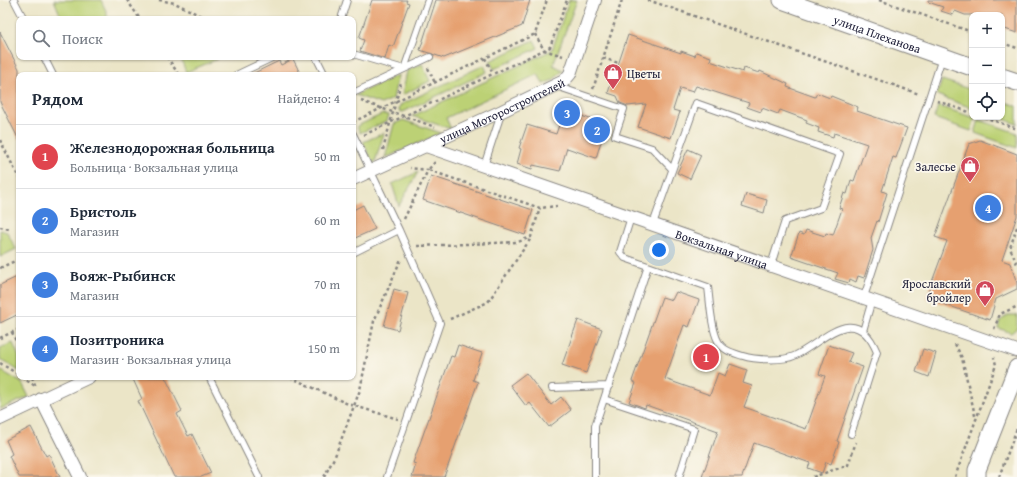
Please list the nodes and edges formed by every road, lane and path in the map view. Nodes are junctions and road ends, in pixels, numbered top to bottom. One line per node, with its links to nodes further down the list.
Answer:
1 (14, 0): 13 (lane)
2 (127, 0): 14 (path)
3 (159, 0): 15 (path)
4 (347, 0): 16 (lane)
5 (428, 0): 35 (lane)
6 (547, 0): 18 (path)
7 (567, 0): 21 (path)
8 (594, 0): 32 (street, улица Моторостроителей)
9 (622, 0): 26 (path)
10 (648, 0): 47 (path)
11 (782, 0): 24 (main road, улица Плеханова)
12 (879, 0): 17 (path)
13 (22, 16)
14 (138, 16)
15 (201, 16)
16 (342, 16)
17 (969, 31)
18 (535, 34): 21 (path); 25 (path)
19 (1005, 44): 20 (path)
20 (1017, 48)
21 (544, 50): 32 (path); 40 (path)
22 (356, 55): 35 (lane)
23 (430, 57): 31 (lane)
24 (942, 57): 34 (main road, улица Плеханова); 47 (lane)
25 (485, 58): 40 (path); 43 (path)
26 (603, 58): 33 (path); 46 (path)
27 (46, 60): 36 (lane)
28 (168, 60): 37 (path)
29 (268, 60): 38 (lane)
30 (318, 60): 39 (lane)
31 (424, 60): 35 (lane); 43 (path)
32 (575, 60): 44 (street, улица Моторостроителей)
33 (618, 63)
34 (969, 66)
35 (404, 69): 45 (lane); 49 (path)
36 (52, 72)
37 (176, 72)
38 (242, 72)
39 (324, 72)
40 (493, 74): 54 (path)
41 (1005, 78): 42 (main road)
42 (1017, 82)
43 (435, 83): 49 (path)
44 (555, 86): 46 (lane); 51 (street, улица Моторостроителей)
45 (356, 92)
46 (590, 97): 67 (lane)
47 (930, 98): 52 (path); 85 (lane)
48 (360, 101): 50 (path)
49 (396, 102): 50 (path); 53 (path)
50 (381, 109): 53 (path); 56 (path)
51 (502, 111): 59 (street, улица Моторостроителей); 64 (lane)
52 (969, 112)
53 (394, 113): 54 (path); 57 (path)
54 (404, 116): 57 (path); 59 (path)
55 (992, 120): 58 (path)
56 (356, 121)
57 (391, 123): 60 (path); 66 (path)
58 (1017, 129)
59 (453, 133): 63 (street, улица Моторостроителей)
60 (356, 136)
61 (0, 140): 68 (path)
62 (356, 140): 66 (lane)
63 (426, 146): 64 (street, Вокзальная улица); 66 (street, улица Моторостроителей)
64 (484, 166): 71 (street, Вокзальная улица)
65 (406, 168): 76 (path)
66 (375, 169): 69 (street, улица Моторостроителей); 76 (lane)
67 (672, 169): 72 (lane); 82 (lane)
68 (16, 172)
69 (356, 178)
70 (540, 208): 77 (path)
71 (631, 217): 72 (street, Вокзальная улица); 83 (lane)
72 (653, 224): 82 (street, Вокзальная улица)
73 (0, 227): 75 (path)
74 (1017, 227): 81 (path)
75 (9, 229)
76 (399, 230): 78 (lane); 79 (lane)
77 (531, 237): 78 (path); 87 (path)
78 (406, 246): 87 (lane); 109 (path)
79 (356, 252)
80 (16, 260): 84 (path)
81 (1017, 264)
82 (771, 265): 85 (street, Вокзальная улица)
83 (648, 266): 90 (lane); 104 (lane)
84 (0, 268)
85 (868, 299): 90 (lane); 95 (street, Вокзальная улица)
86 (1017, 307): 88 (path)
87 (440, 323): 112 (lane)
88 (991, 328)
89 (16, 330): 91 (path)
90 (863, 331): 114 (lane)
91 (12, 332): 92 (path); 94 (path)
92 (0, 338)
93 (953, 340): 111 (path)
94 (16, 341)
95 (1017, 351)
96 (994, 357): 111 (path)
97 (0, 363): 99 (path)
98 (1017, 368): 116 (main road)
99 (16, 373)
100 (26, 380): 105 (path)
101 (82, 380): 107 (street)
102 (210, 380): 118 (lane)
103 (297, 380): 109 (path)
104 (609, 386): 106 (lane); 108 (lane)
105 (36, 387)
106 (552, 388)
107 (41, 399): 110 (street); 117 (street)
108 (604, 399): 121 (lane); 122 (lane)
109 (354, 406): 112 (path); 119 (path)
110 (0, 419)
111 (976, 420): 124 (path)
112 (406, 421): 120 (lane)
113 (1017, 428): 125 (path)
114 (851, 434)
115 (858, 437): 123 (path)
116 (976, 475)
117 (80, 477)
118 (259, 477)
119 (324, 477)
120 (387, 477)
121 (595, 477)
122 (679, 477)
123 (813, 477)
124 (955, 477)
125 (999, 477)

